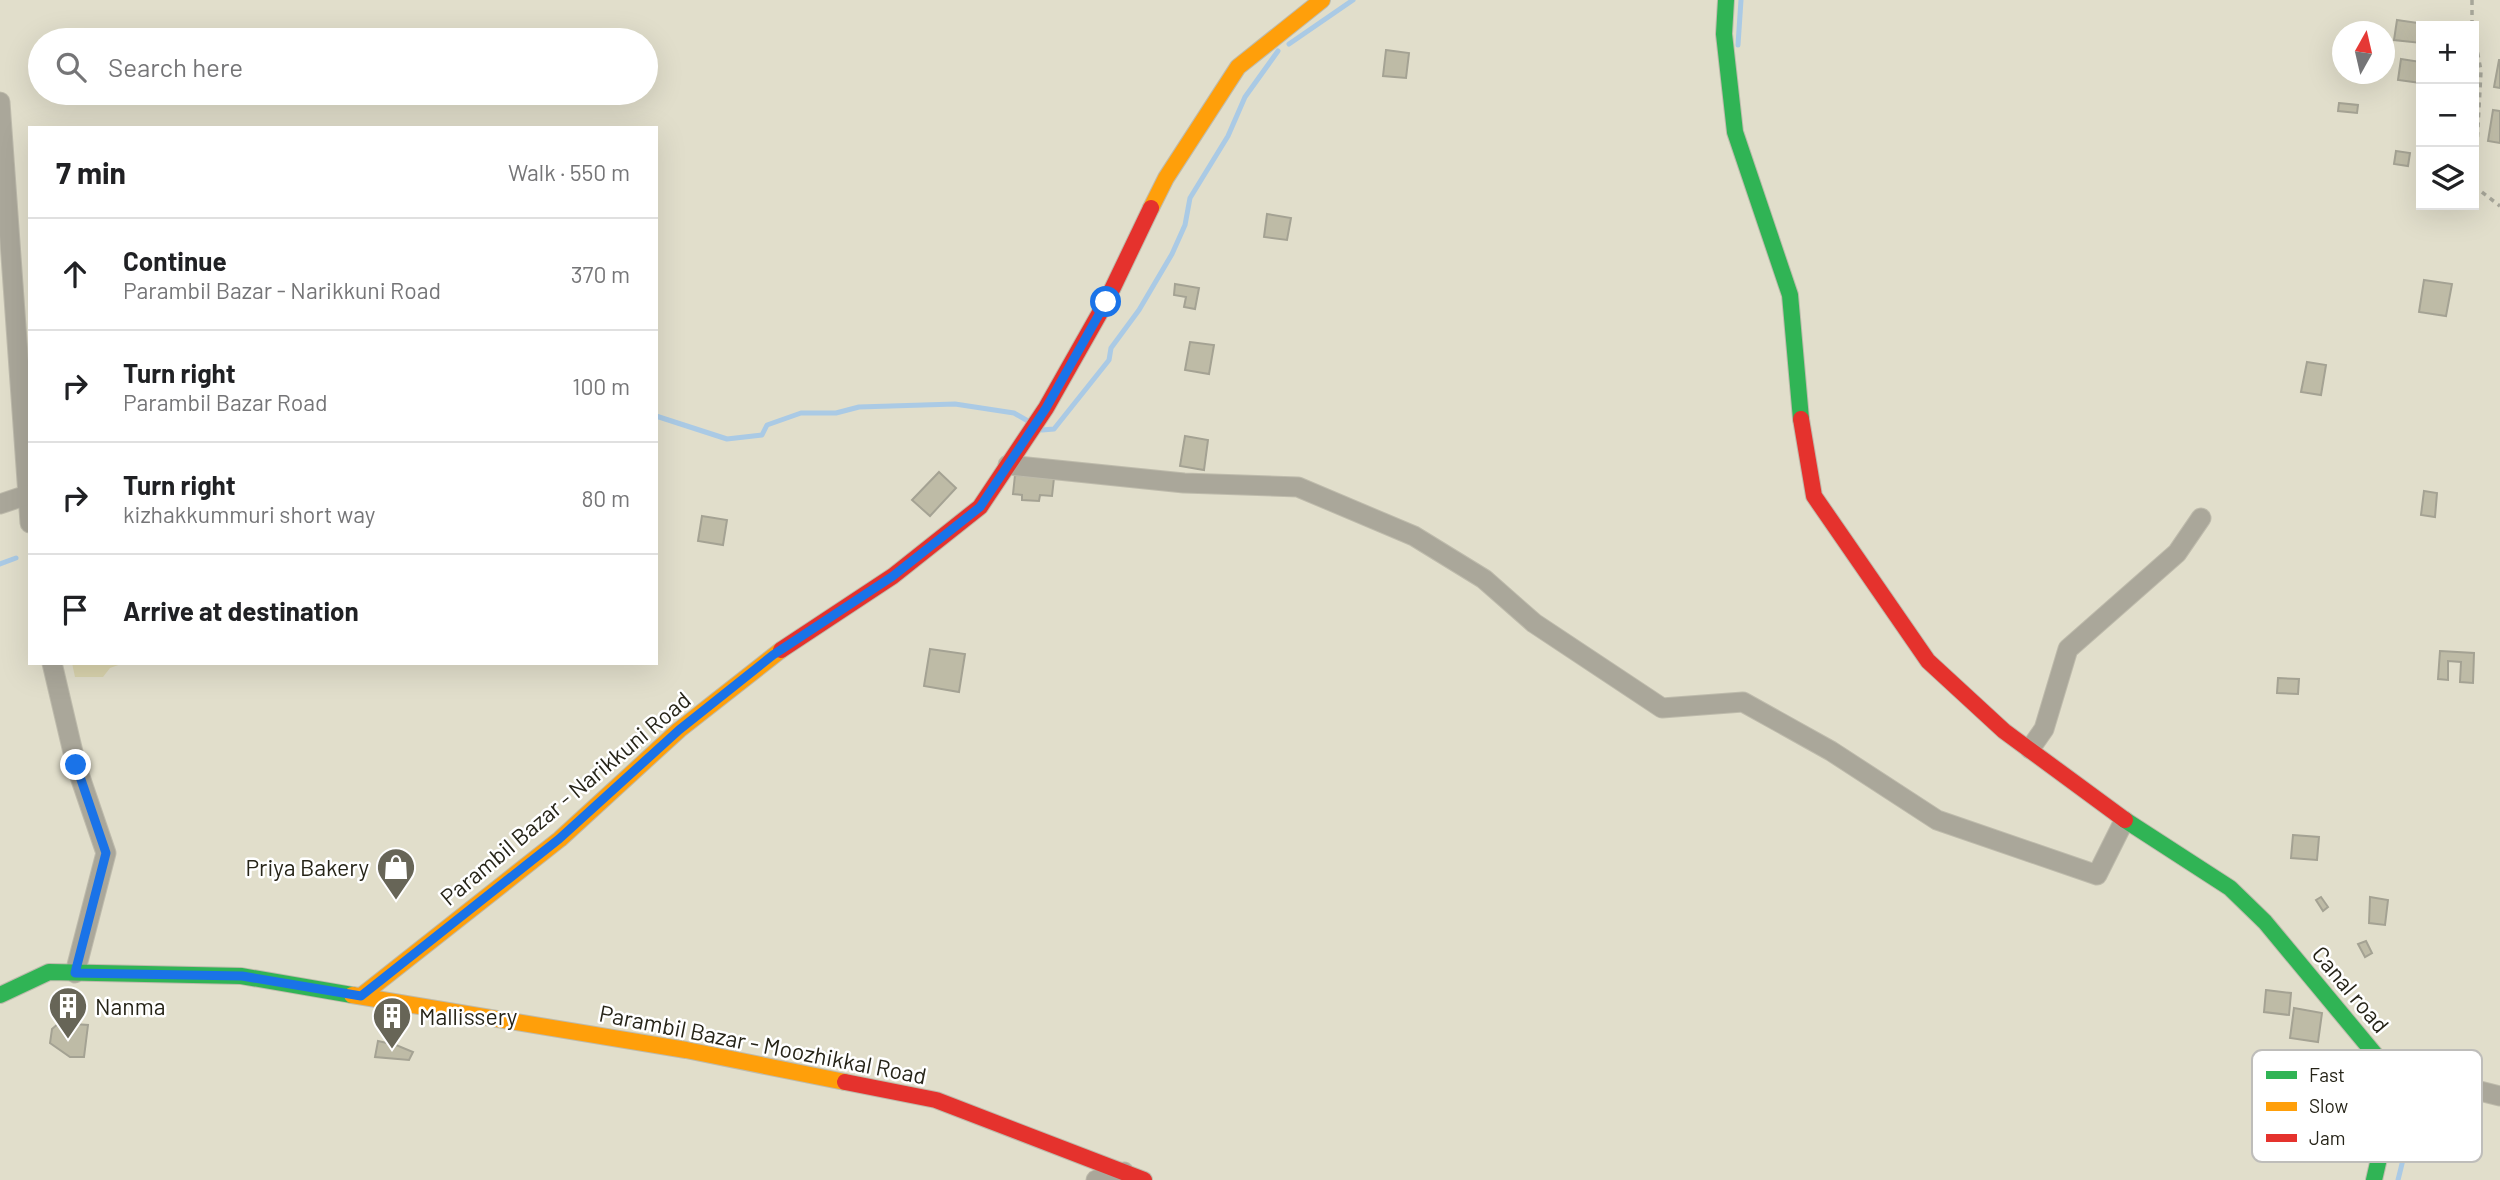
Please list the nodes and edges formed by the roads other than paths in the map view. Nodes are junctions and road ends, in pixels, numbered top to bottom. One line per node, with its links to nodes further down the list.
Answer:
1 (1322, 0): 4 (main road, Parambil Bazar - Narikkuni Road)
2 (1726, 0): 10 (main road, Canal road)
3 (0, 102): 5 (street)
4 (1008, 465): 11 (street); 14 (main road, Parambil Bazar - Narikkuni Road)
5 (27, 495): 6 (street); 7 (street)
6 (0, 504)
7 (28, 504)
8 (2201, 518): 10 (street)
9 (52, 665): 12 (street)
10 (2031, 749): 11 (main road, Canal road)
11 (2124, 821): 15 (main road, Canal road)
12 (75, 973): 13 (main road, Parambil Bazar - Moozhikkal Road); 14 (main road, Parambil Bazar - Moozhikkal Road)
13 (0, 995)
14 (361, 996): 19 (main road, Parambil Bazar - Moozhikkal Road)
15 (2372, 1050)
16 (2482, 1092): 17 (street)
17 (2500, 1096)
18 (2379, 1162): 22 (main road)
19 (1124, 1172): 20 (street); 21 (main road, Parambil Bazar - Moozhikkal Road)
20 (1096, 1180)
21 (1144, 1180)
22 (2374, 1180)

